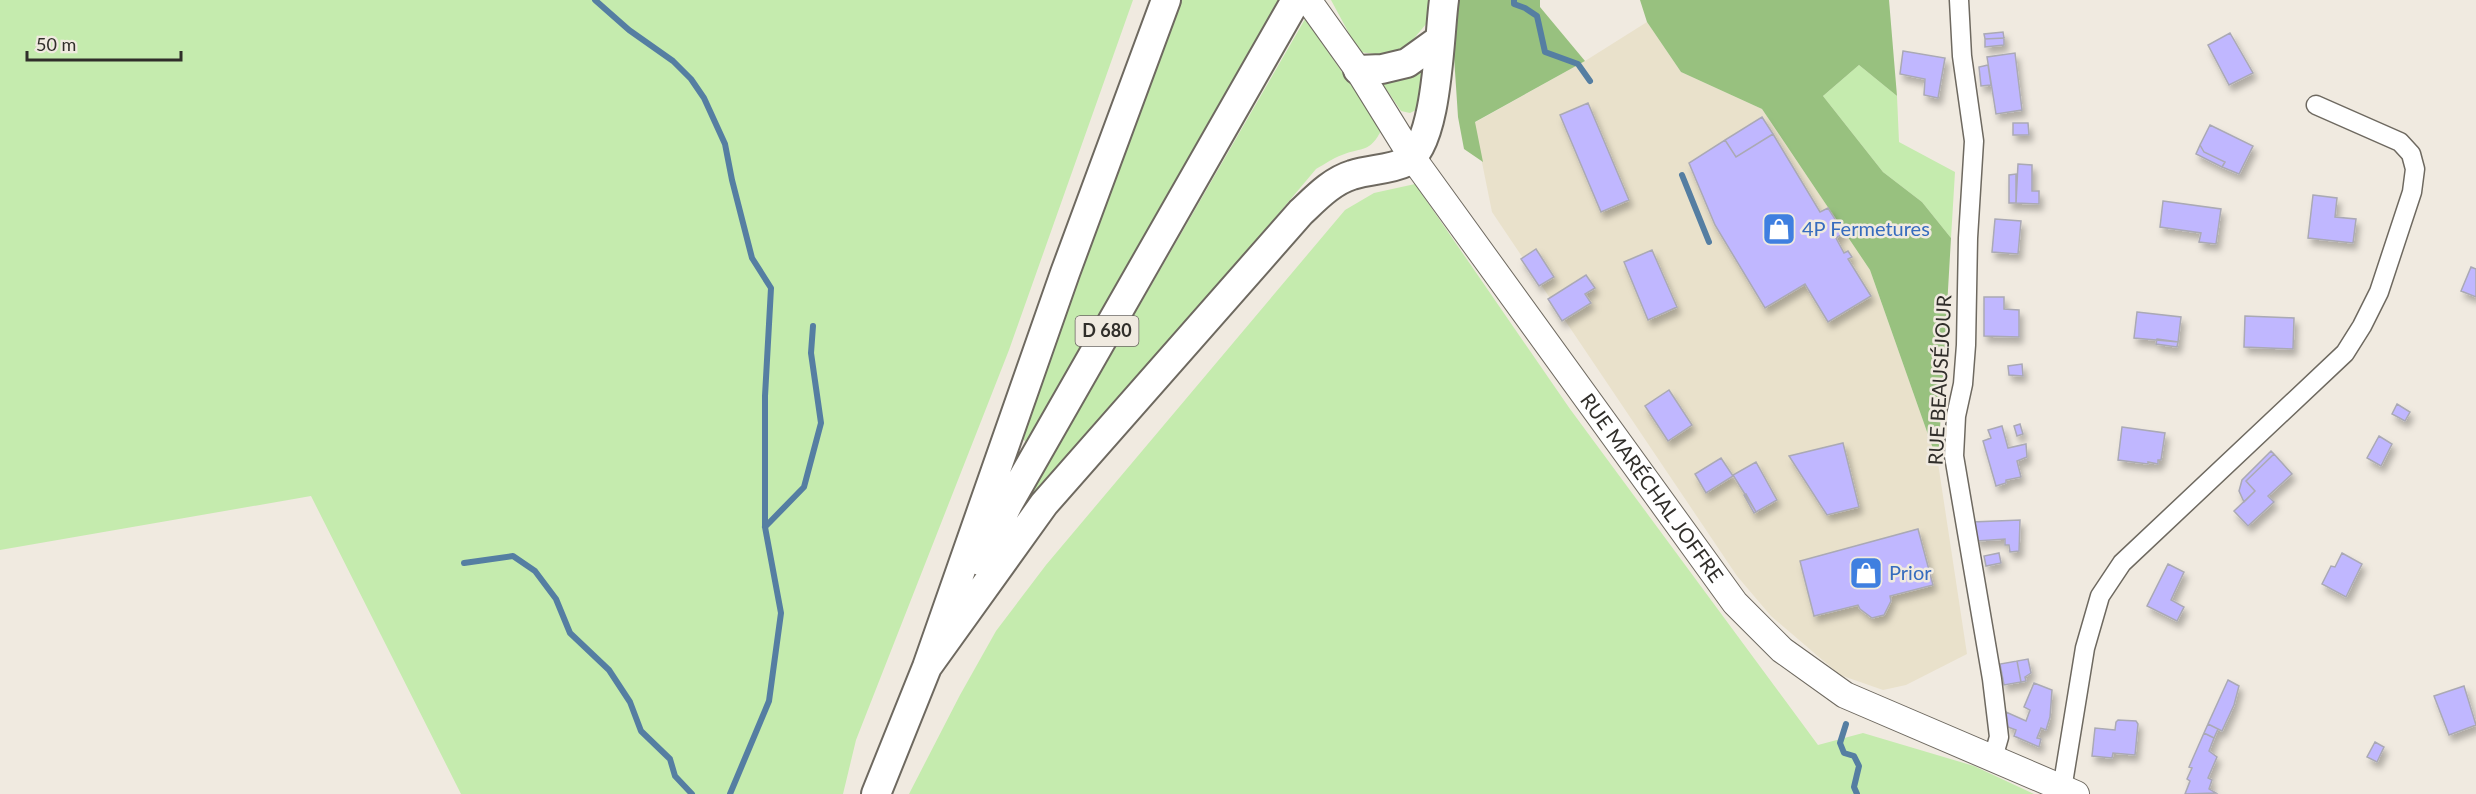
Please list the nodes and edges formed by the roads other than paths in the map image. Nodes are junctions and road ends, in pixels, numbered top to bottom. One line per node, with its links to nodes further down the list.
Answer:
1 (1166, 0): 10 (main road)
2 (1296, 0): 10 (main road, D 680)
3 (1308, 0): 7 (main road, RUE MARÉCHAL JOFFRE)
4 (1444, 0): 6 (main road)
5 (1959, 0): 11 (street, RUE BEAUSÉJOUR)
6 (1438, 40): 7 (main road); 9 (main road)
7 (1350, 59): 9 (main road, RUE MARÉCHAL JOFFRE)
8 (2316, 105): 12 (street)
9 (1412, 157): 10 (main road); 11 (main road, RUE MARÉCHAL JOFFRE)
10 (927, 667): 13 (main road, D 680)
11 (1993, 758): 12 (main road, RUE MARÉCHAL JOFFRE)
12 (2068, 791)
13 (876, 794)

